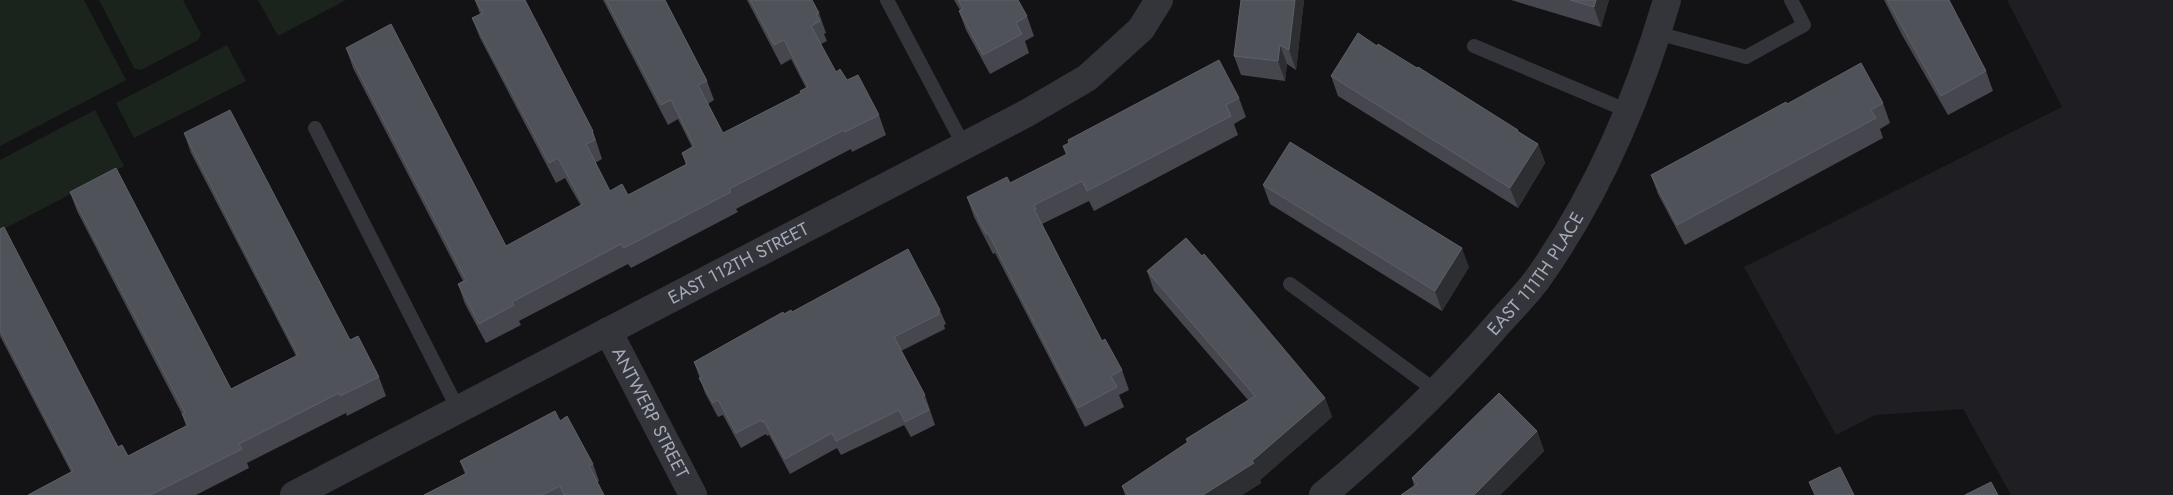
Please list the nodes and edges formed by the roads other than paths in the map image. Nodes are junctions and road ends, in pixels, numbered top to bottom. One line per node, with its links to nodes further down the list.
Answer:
1 (886, 0): 9 (lane)
2 (1159, 0): 9 (street, EAST 112TH STREET)
3 (1667, 0): 5 (street, EAST 111TH PLACE)
4 (1791, 0): 5 (lane)
5 (1657, 33): 7 (street, EAST 111TH PLACE)
6 (1474, 46): 7 (lane)
7 (1628, 110): 12 (street, EAST 111TH PLACE)
8 (315, 128): 13 (lane)
9 (964, 146): 11 (street, EAST 112TH STREET)
10 (1290, 284): 12 (lane)
11 (608, 331): 13 (street, EAST 112TH STREET); 15 (street, ANTWERP STREET)
12 (1436, 391): 16 (street, EAST 111TH PLACE)
13 (458, 409): 14 (street, EAST 112TH STREET)
14 (294, 495)
15 (693, 495)
16 (1323, 495)

